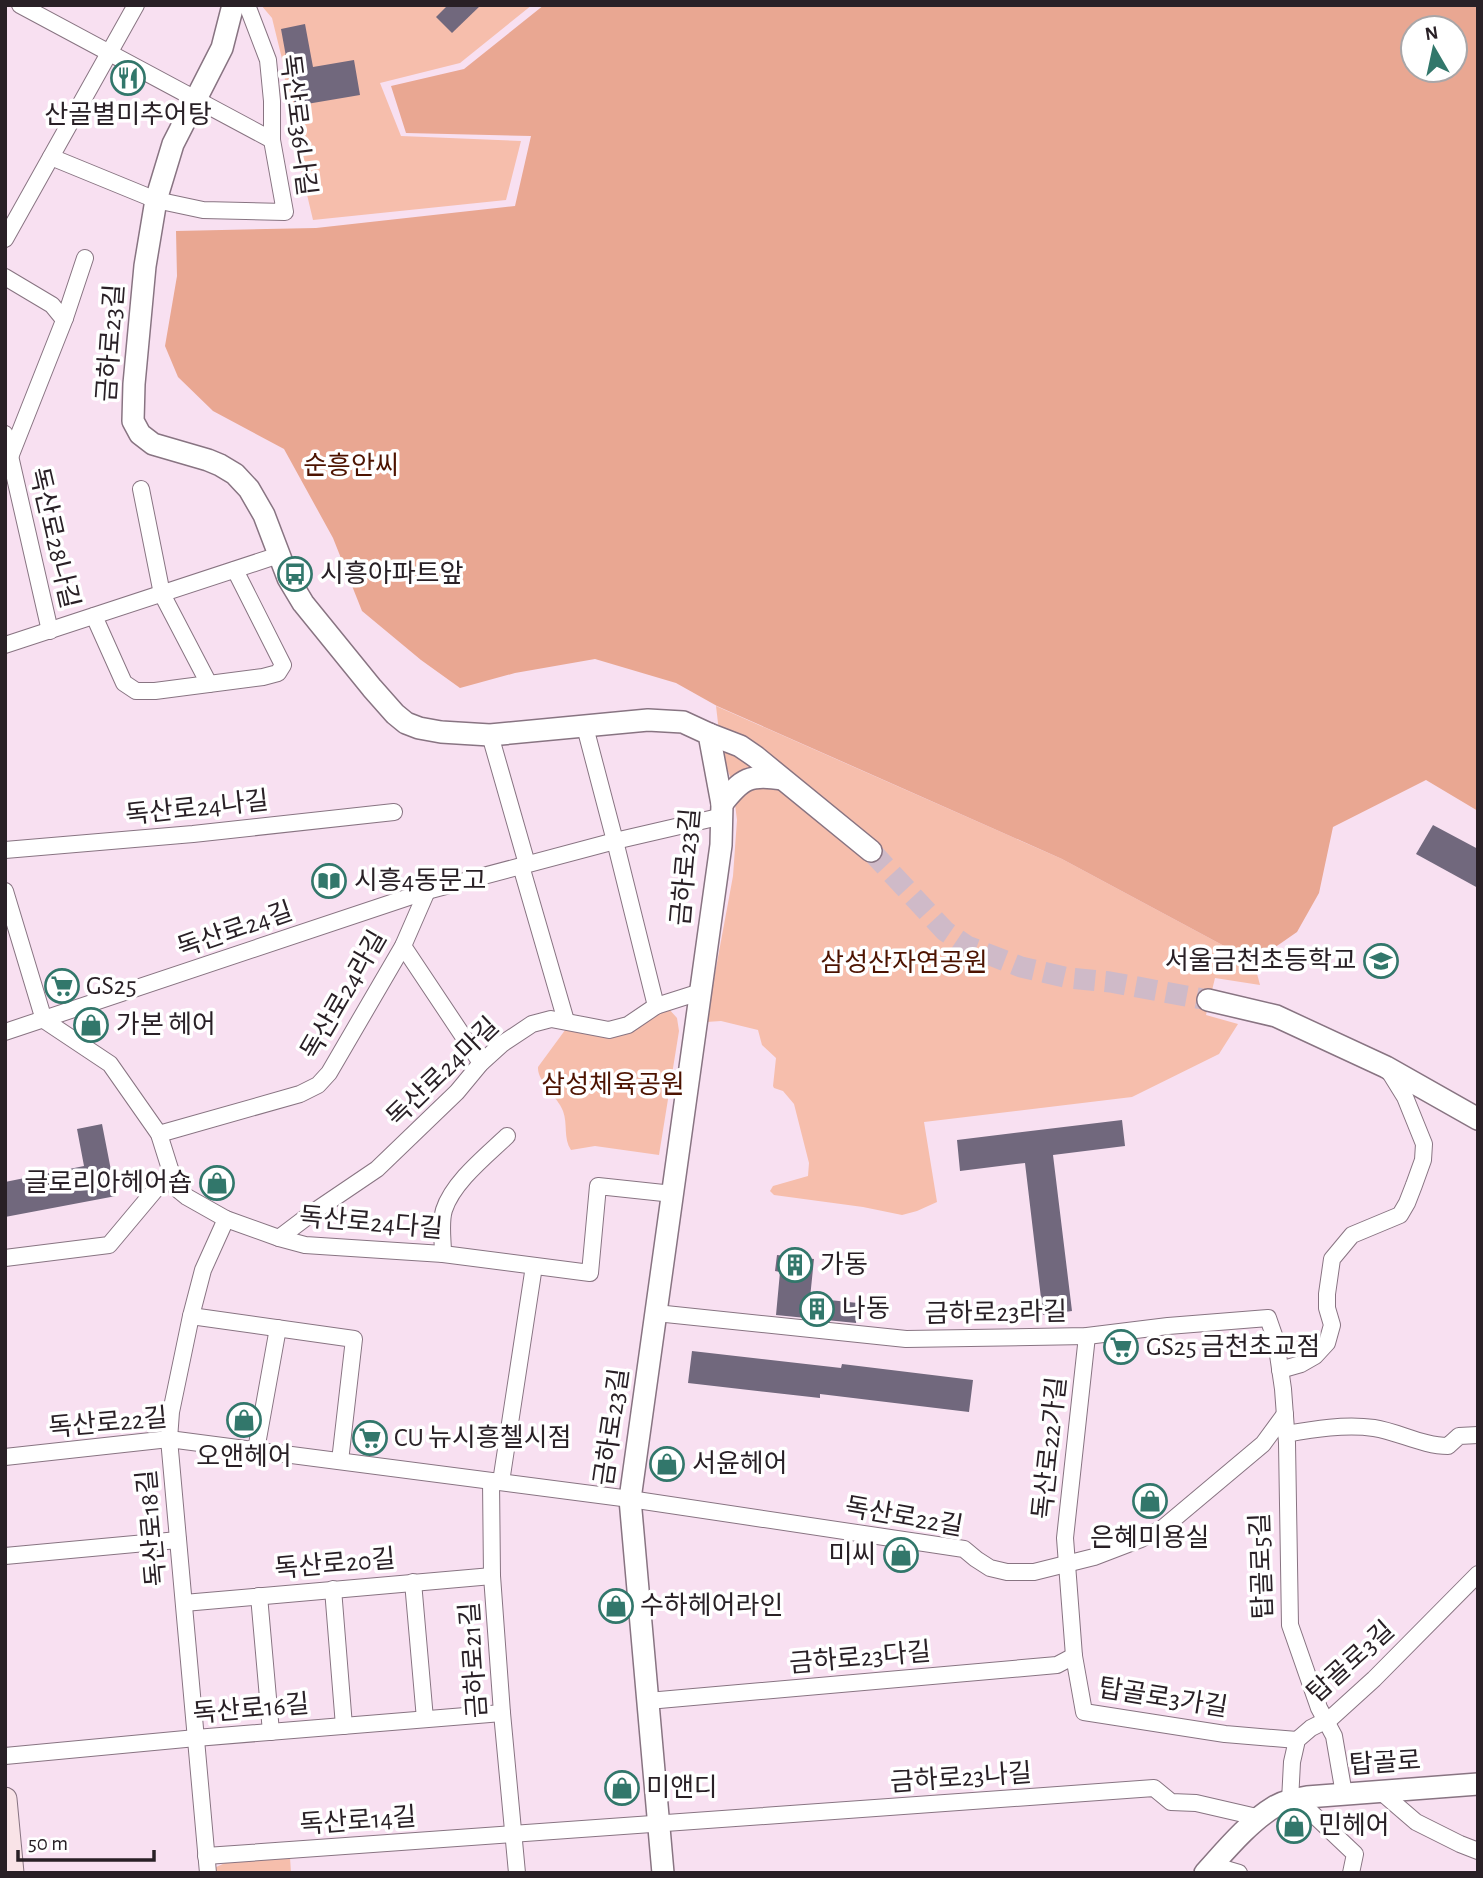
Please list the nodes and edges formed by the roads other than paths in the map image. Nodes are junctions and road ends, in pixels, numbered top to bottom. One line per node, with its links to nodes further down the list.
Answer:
1 (20, 5): 5 (street)
2 (136, 5): 5 (street)
3 (233, 5): 6 (street, 금하로23길)
4 (247, 5): 7 (street, 독산로36나길)
5 (109, 54): 6 (street); 8 (street)
6 (196, 98): 7 (street); 9 (street, 금하로23길)
7 (272, 140): 9 (street, 독산로36나길)
8 (51, 157): 9 (street); 10 (street)
9 (156, 201): 17 (street, 금하로23길)
10 (5, 239)
11 (85, 258): 13 (street, 독산로28나길)
12 (5, 278): 13 (street)
13 (65, 318): 15 (street, 독산로28나길)
14 (5, 434): 15 (street, 독산로28나길)
15 (10, 457): 21 (street, 독산로28나길)
16 (141, 489): 19 (street)
17 (279, 555): 18 (street); 25 (street, 금하로23길)
18 (235, 570): 19 (street); 23 (street)
19 (162, 594): 20 (street); 23 (street)
20 (94, 616): 21 (street); 23 (street)
21 (50, 631): 22 (street)
22 (5, 645)
23 (209, 684)
24 (585, 727): 25 (street, 금하로23길); 26 (street, 금하로23길); 30 (street)
25 (490, 734): 33 (street)
26 (709, 734): 27 (street); 28 (street, 금하로23길)
27 (782, 779): 28 (street); 32 (street)
28 (722, 810): 30 (street, 독산로24길); 37 (street, 금하로23길)
29 (394, 812): 31 (street, 독산로24나길)
30 (615, 841): 33 (street, 독산로24길); 39 (street)
31 (5, 850)
32 (872, 851)
33 (524, 865): 35 (street, 독산로24길); 41 (street)
34 (5, 891): 40 (street)
35 (427, 891): 36 (street, 독산로24라길); 40 (street, 독산로24길)
36 (403, 946): 43 (street); 46 (street, 독산로24라길)
37 (700, 992): 39 (street, 독산로24마길); 49 (street, 금하로23길)
38 (1208, 1000): 44 (street)
39 (656, 1006): 41 (street, 독산로24마길)
40 (44, 1020): 42 (street, 독산로24길); 46 (street, 독산로24다길)
41 (566, 1021): 43 (street, 독산로24마길)
42 (5, 1032)
43 (481, 1063): 51 (street, 독산로24마길)
44 (1386, 1067): 45 (street); 59 (street)
45 (1478, 1119)
46 (159, 1134): 48 (street, 독산로24다길)
47 (508, 1136): 52 (street)
48 (171, 1171): 50 (street, 독산로24다길); 53 (street)
49 (673, 1194): 54 (street, 독산로24다길); 55 (street, 금하로23길)
50 (226, 1219): 51 (street, 독산로24다길); 56 (street, 독산로18길)
51 (279, 1238): 52 (street, 독산로24다길)
52 (443, 1254): 54 (street, 독산로24다길)
53 (5, 1258)
54 (534, 1266): 67 (street)
55 (656, 1313): 58 (street, 금하로23라길); 68 (street, 금하로23길)
56 (191, 1316): 57 (street); 63 (street, 독산로18길)
57 (278, 1328): 64 (street); 66 (street)
58 (1087, 1336): 59 (street, 탑골로5길); 71 (street, 독산로22가길)
59 (1280, 1370): 60 (street, 탑골로5길)
60 (1285, 1414): 61 (street, 탑골로5길); 71 (street, 독산로22길)
61 (1286, 1434): 62 (street); 82 (street, 탑골로5길)
62 (1478, 1435)
63 (169, 1439): 64 (street, 독산로22길); 65 (street, 독산로22길); 69 (street, 독산로18길)
64 (256, 1450): 66 (street, 독산로22길)
65 (5, 1457)
66 (340, 1461): 67 (street, 독산로22길)
67 (496, 1481): 68 (street, 독산로22길); 73 (street, 금하로21길)
68 (630, 1499): 71 (street, 독산로22길); 79 (street, 금하로23길)
69 (178, 1540): 70 (street); 77 (street, 독산로18길)
70 (5, 1556)
71 (1066, 1564): 78 (street, 탑골로3가길)
72 (1478, 1574): 82 (street, 탑골로3길)
73 (492, 1576): 74 (street, 독산로20길); 80 (street, 금하로21길)
74 (413, 1582): 75 (street, 독산로20길); 81 (street)
75 (333, 1589): 76 (street, 독산로20길); 83 (street)
76 (259, 1596): 77 (street, 독산로20길); 84 (street)
77 (184, 1602): 85 (street, 독산로18길)
78 (1074, 1656): 79 (street, 금하로23다길); 86 (street, 탑골로3가길)
79 (648, 1700): 94 (street, 금하로23길)
80 (502, 1713): 81 (street, 독산로16길); 95 (street, 금하로21길)
81 (425, 1719): 83 (street, 독산로16길)
82 (1325, 1721): 86 (street, 탑골로3길); 90 (street, 탑골로5길)
83 (344, 1726): 84 (street, 독산로16길)
84 (271, 1732): 85 (street, 독산로16길)
85 (196, 1738): 87 (street, 독산로16길); 97 (street, 독산로18길)
86 (1297, 1740): 92 (street)
87 (5, 1756)
88 (1478, 1784): 89 (street, 탑골로)
89 (1380, 1791): 90 (street, 탑골로); 96 (street)
90 (1344, 1794): 92 (street, 탑골로)
91 (5, 1798): 99 (main road)
92 (1294, 1800): 93 (street, 탑골로); 103 (street)
93 (1261, 1818): 94 (street, 금하로23나길); 98 (street, 탑골로)
94 (659, 1825): 95 (street); 101 (street, 금하로23길)
95 (513, 1835): 97 (street, 독산로14길); 100 (street, 금하로21길)
96 (1478, 1851)
97 (207, 1864)
98 (1208, 1869): 102 (street, 탑골로)
99 (12, 1873)
100 (517, 1873)
101 (663, 1873)
102 (1239, 1873)
103 (1351, 1873)

